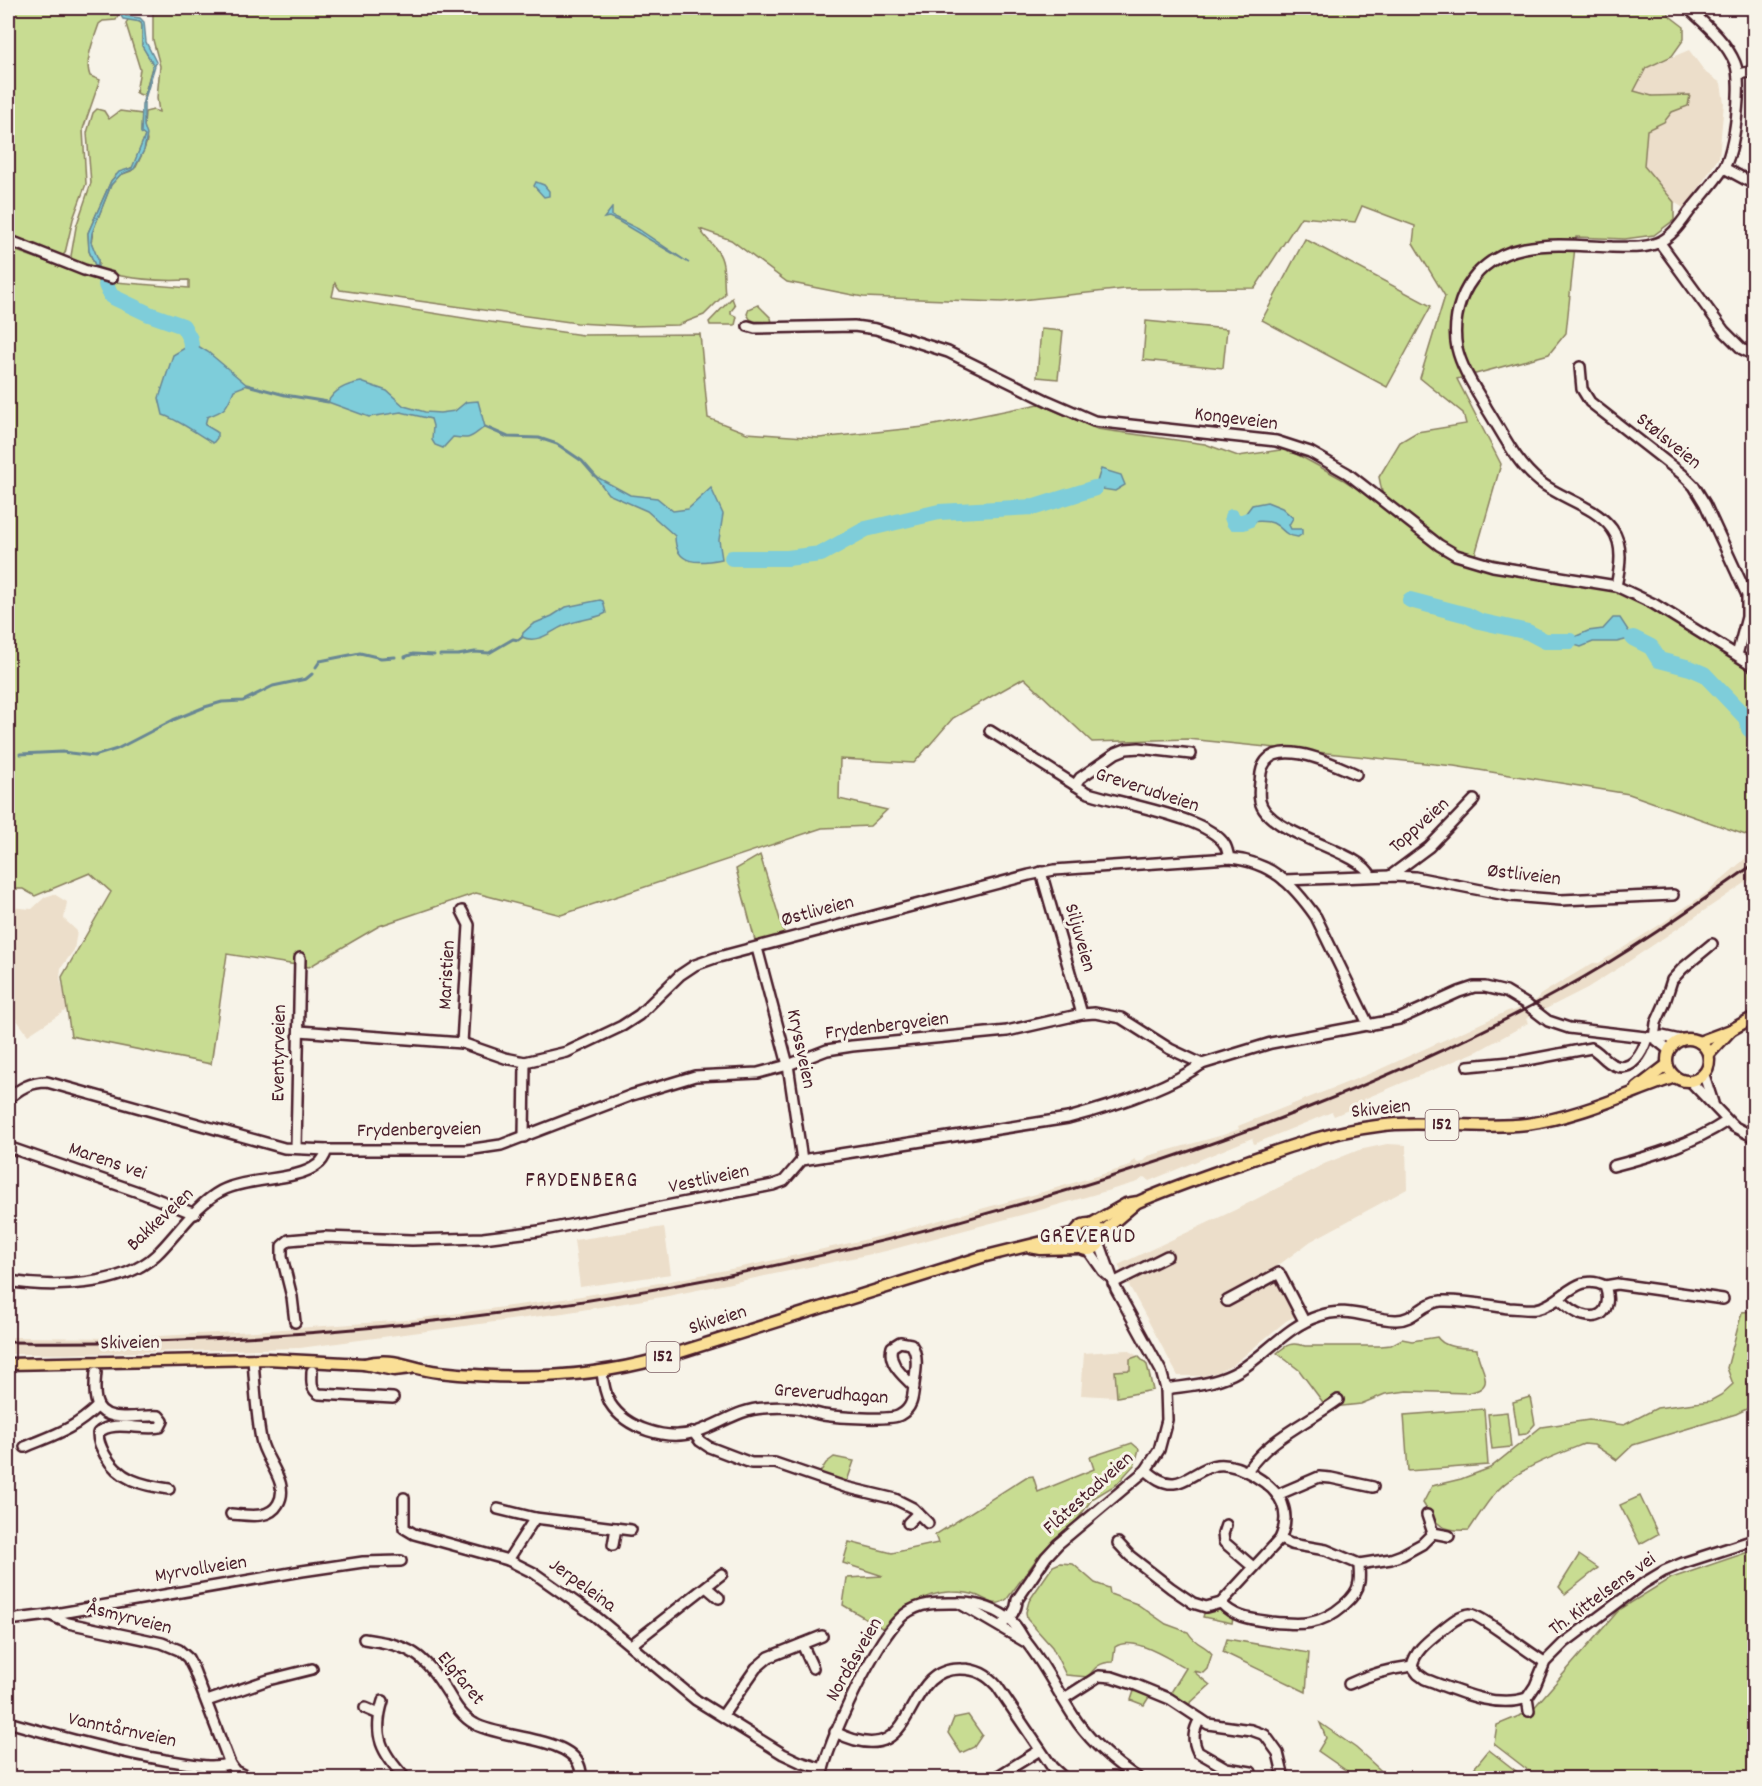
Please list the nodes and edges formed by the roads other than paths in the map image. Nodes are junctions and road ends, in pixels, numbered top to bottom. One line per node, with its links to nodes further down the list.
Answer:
1 (1689, 8): 3 (street)
2 (1755, 71): 3 (street)
3 (1738, 74): 4 (street)
4 (1724, 168): 5 (street); 7 (street)
5 (1755, 184)
6 (8, 240): 8 (street)
7 (1660, 243): 10 (street); 12 (street)
8 (112, 278)
9 (748, 326): 12 (street, Kongeveien)
10 (1755, 355)
11 (1580, 367): 13 (street, Stølsveien)
12 (1616, 586): 13 (street, Kongeveien)
13 (1737, 655): 14 (street, Kongeveien)
14 (1755, 666)
15 (990, 731): 18 (street, Greverudveien)
16 (1191, 754): 18 (street, Greverudveien)
17 (1356, 774): 22 (street)
18 (1075, 784): 20 (street, Greverudveien)
19 (1474, 800): 23 (street, Toppveien)
20 (1229, 858): 21 (street, Østliveien); 24 (street, Østliveien)
21 (1041, 872): 28 (street, Østliveien); 30 (street, Siljuveien)
22 (1371, 876): 23 (street, Østliveien); 24 (street, Østliveien)
23 (1390, 876): 25 (street, Østliveien)
24 (1284, 880): 32 (street)
25 (1673, 895)
26 (462, 911): 38 (street, Maristien)
27 (1712, 944): 35 (street)
28 (757, 948): 41 (street, Østliveien); 43 (street, Kryssveien)
29 (300, 958): 34 (street, Eventyrveien)
30 (1082, 1014): 42 (street, Frydenbergveien); 43 (street, Frydenbergveien)
31 (1755, 1017): 33 (main road)
32 (1370, 1026): 35 (street); 42 (street)
33 (1731, 1030): 37 (main road); 40 (main road)
34 (299, 1031): 38 (street, Østliveien); 56 (street, Eventyrveien)
35 (1650, 1038): 36 (street); 39 (street); 45 (street)
36 (1680, 1040): 37 (main road); 39 (main road)
37 (1698, 1042): 40 (main road)
38 (462, 1043): 41 (street, Østliveien)
39 (1669, 1050): 44 (main road)
40 (1709, 1054): 46 (main road)
41 (525, 1062): 53 (street)
42 (1202, 1064): 58 (street)
43 (788, 1065): 53 (street, Frydenbergveien); 58 (street, Kryssveien)
44 (1667, 1065): 47 (main road); 49 (main road, Skiveien / 152)
45 (1468, 1066)
46 (1704, 1075): 48 (main road); 51 (street)
47 (1675, 1077): 48 (main road); 49 (main road, Skiveien / 152)
48 (1691, 1082): 51 (street)
49 (1635, 1090): 60 (main road, Skiveien / 152)
50 (8, 1099): 56 (street, Frydenbergveien)
51 (1714, 1105): 52 (street)
52 (1727, 1121): 54 (street); 59 (street)
53 (524, 1137): 57 (street, Frydenbergveien)
54 (1755, 1137)
55 (8, 1147): 61 (street, Marens vei)
56 (296, 1148): 57 (street, Frydenbergveien)
57 (327, 1150): 61 (street, Bakkeveien)
58 (802, 1160): 75 (street, Vestliveien)
59 (1613, 1166)
60 (1138, 1202): 62 (main road, Skiveien / 152); 64 (main road, Skiveien / 152)
61 (195, 1214): 69 (street, Bakkeveien)
62 (1091, 1224): 63 (main road, 152); 64 (main road)
63 (1075, 1234): 65 (main road, Skiveien / 152); 66 (main road)
64 (1101, 1238): 66 (main road, 152); 68 (street, Flåtestadveien)
65 (1028, 1246): 66 (main road, Skiveien / 152); 80 (main road, Skiveien / 152)
66 (1084, 1249): 68 (street, Flåtestadveien)
67 (1167, 1256): 68 (street)
68 (1111, 1280): 82 (street, Flåtestadveien)
69 (8, 1281)
70 (1605, 1286): 71 (street); 71 (street); 72 (street)
71 (1559, 1299): 74 (street)
72 (1723, 1299)
73 (1227, 1301): 74 (street)
74 (1304, 1321): 82 (street)
75 (295, 1323)
76 (253, 1359): 77 (main road, Skiveien / 152); 80 (main road, Skiveien / 152); 96 (street)
77 (8, 1364)
78 (312, 1371): 83 (street)
79 (96, 1372): 85 (street, Skiveien)
80 (602, 1372): 86 (street, Greverudhagan)
81 (914, 1387): 81 (street, Greverudhagan); 86 (street, Greverudhagan)
82 (1166, 1389): 88 (street, Flåtestadveien)
83 (393, 1398)
84 (1338, 1400): 89 (street)
85 (98, 1406): 87 (street); 91 (street)
86 (694, 1433): 95 (street)
87 (25, 1447)
88 (1146, 1470): 89 (street); 120 (street, Flåtestadveien)
89 (1247, 1471): 92 (street)
90 (1373, 1487): 92 (street)
91 (169, 1490)
92 (1277, 1495): 106 (street)
93 (404, 1498): 110 (street, Jerpeleina)
94 (498, 1509): 98 (street)
95 (918, 1513): 99 (street); 100 (street)
96 (231, 1514)
97 (1426, 1515): 104 (street)
98 (535, 1518): 102 (street); 110 (street)
99 (908, 1523)
100 (928, 1523)
101 (1226, 1525): 113 (street)
102 (616, 1528): 103 (street); 109 (street)
103 (631, 1530)
104 (1433, 1533): 105 (street); 112 (street)
105 (1449, 1536)
106 (1280, 1539): 112 (street); 113 (street)
107 (1755, 1540): 130 (street, Th. Kittelsens vei)
108 (1118, 1543): 118 (street)
109 (614, 1545)
110 (508, 1560): 128 (street, Jerpeleina)
111 (400, 1561): 119 (street, Myrvollveien)
112 (1359, 1564): 118 (street)
113 (1253, 1567): 118 (street)
114 (722, 1574): 115 (street)
115 (706, 1587): 116 (street); 128 (street)
116 (719, 1598)
117 (959, 1603): 120 (street, Nordåsveien); 122 (street); 145 (street, Nordåsveien)
118 (1221, 1604)
119 (49, 1615): 121 (street, Myrvollveien); 137 (street, Åsmyrveien)
120 (1006, 1617): 122 (street, Flåtestadveien); 126 (street)
121 (8, 1620)
122 (1000, 1626): 126 (street)
123 (822, 1636): 127 (street)
124 (364, 1639): 125 (street, Elgfaret)
125 (376, 1641): 129 (street); 153 (street, Elgfaret)
126 (1024, 1641): 136 (street)
127 (802, 1644): 132 (street); 142 (street)
128 (631, 1645): 142 (street, Jerpeleina)
129 (374, 1652)
130 (1545, 1662): 131 (street, Th. Kittelsens vei); 135 (street, Th. Kittelsens vei)
131 (1413, 1666): 134 (street); 135 (street)
132 (813, 1668)
133 (312, 1669): 137 (street)
134 (1349, 1684)
135 (1527, 1698): 140 (street)
136 (1063, 1699): 143 (street); 156 (street)
137 (207, 1701): 147 (street, Åsmyrveien)
138 (383, 1701): 141 (street)
139 (365, 1708): 141 (street)
140 (1528, 1711)
141 (379, 1714): 152 (street)
142 (723, 1715): 150 (street, Jerpeleina)
143 (1200, 1719): 148 (street); 158 (street)
144 (8, 1722): 147 (street, Vanntårnveien)
145 (835, 1732): 146 (street); 150 (street, Nordåsveien)
146 (1040, 1750): 154 (street); 155 (street)
147 (230, 1764): 151 (street)
148 (1226, 1768): 149 (street); 157 (street)
149 (1251, 1772)
150 (822, 1774)
151 (250, 1779)
152 (405, 1779)
153 (582, 1779)
154 (995, 1779)
155 (1064, 1779)
156 (1138, 1779)
157 (1224, 1779)
158 (1284, 1779)

